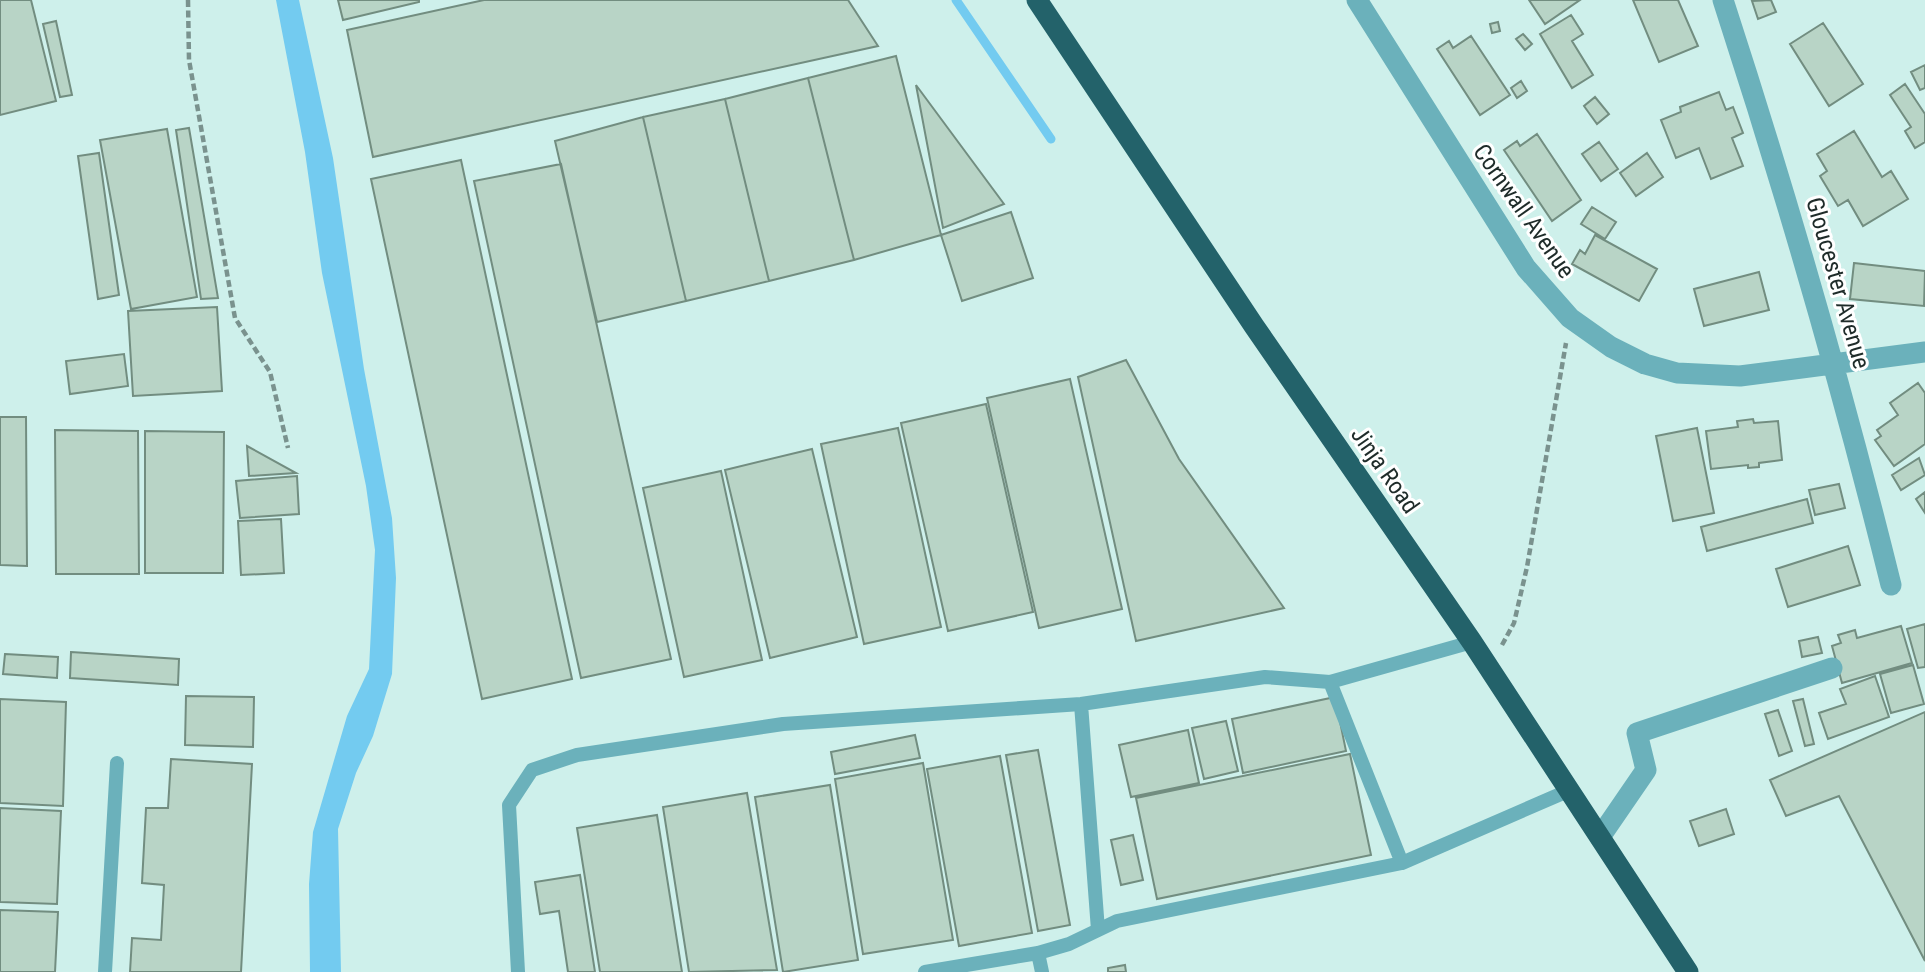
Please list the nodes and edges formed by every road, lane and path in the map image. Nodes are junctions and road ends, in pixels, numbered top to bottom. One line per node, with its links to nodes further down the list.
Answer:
1 (188, 0): 8 (path)
2 (1037, 0): 10 (highway, Jinja Road)
3 (1357, 0): 5 (street, Cornwall Avenue)
4 (1723, 0): 7 (street, Gloucester Avenue)
5 (1570, 318): 7 (street, Cornwall Avenue); 12 (path)
6 (1925, 352): 7 (street, Cornwall Avenue)
7 (1835, 365): 9 (street, Gloucester Avenue)
8 (288, 448)
9 (1891, 585)
10 (1472, 642): 12 (highway, Jinja Road); 13 (lane)
11 (1832, 668): 17 (street)
12 (1489, 671): 16 (highway, Jinja Road)
13 (1330, 682): 14 (lane); 18 (lane)
14 (1081, 704): 19 (lane); 22 (lane)
15 (117, 762): 21 (lane)
16 (1570, 790): 17 (highway, Jinja Road); 18 (lane)
17 (1600, 837): 25 (highway, Jinja Road)
18 (1402, 863): 19 (lane)
19 (1098, 930): 20 (lane)
20 (1038, 953): 23 (lane); 24 (lane)
21 (105, 972)
22 (518, 972)
23 (925, 972)
24 (1042, 972)
25 (1688, 972)

